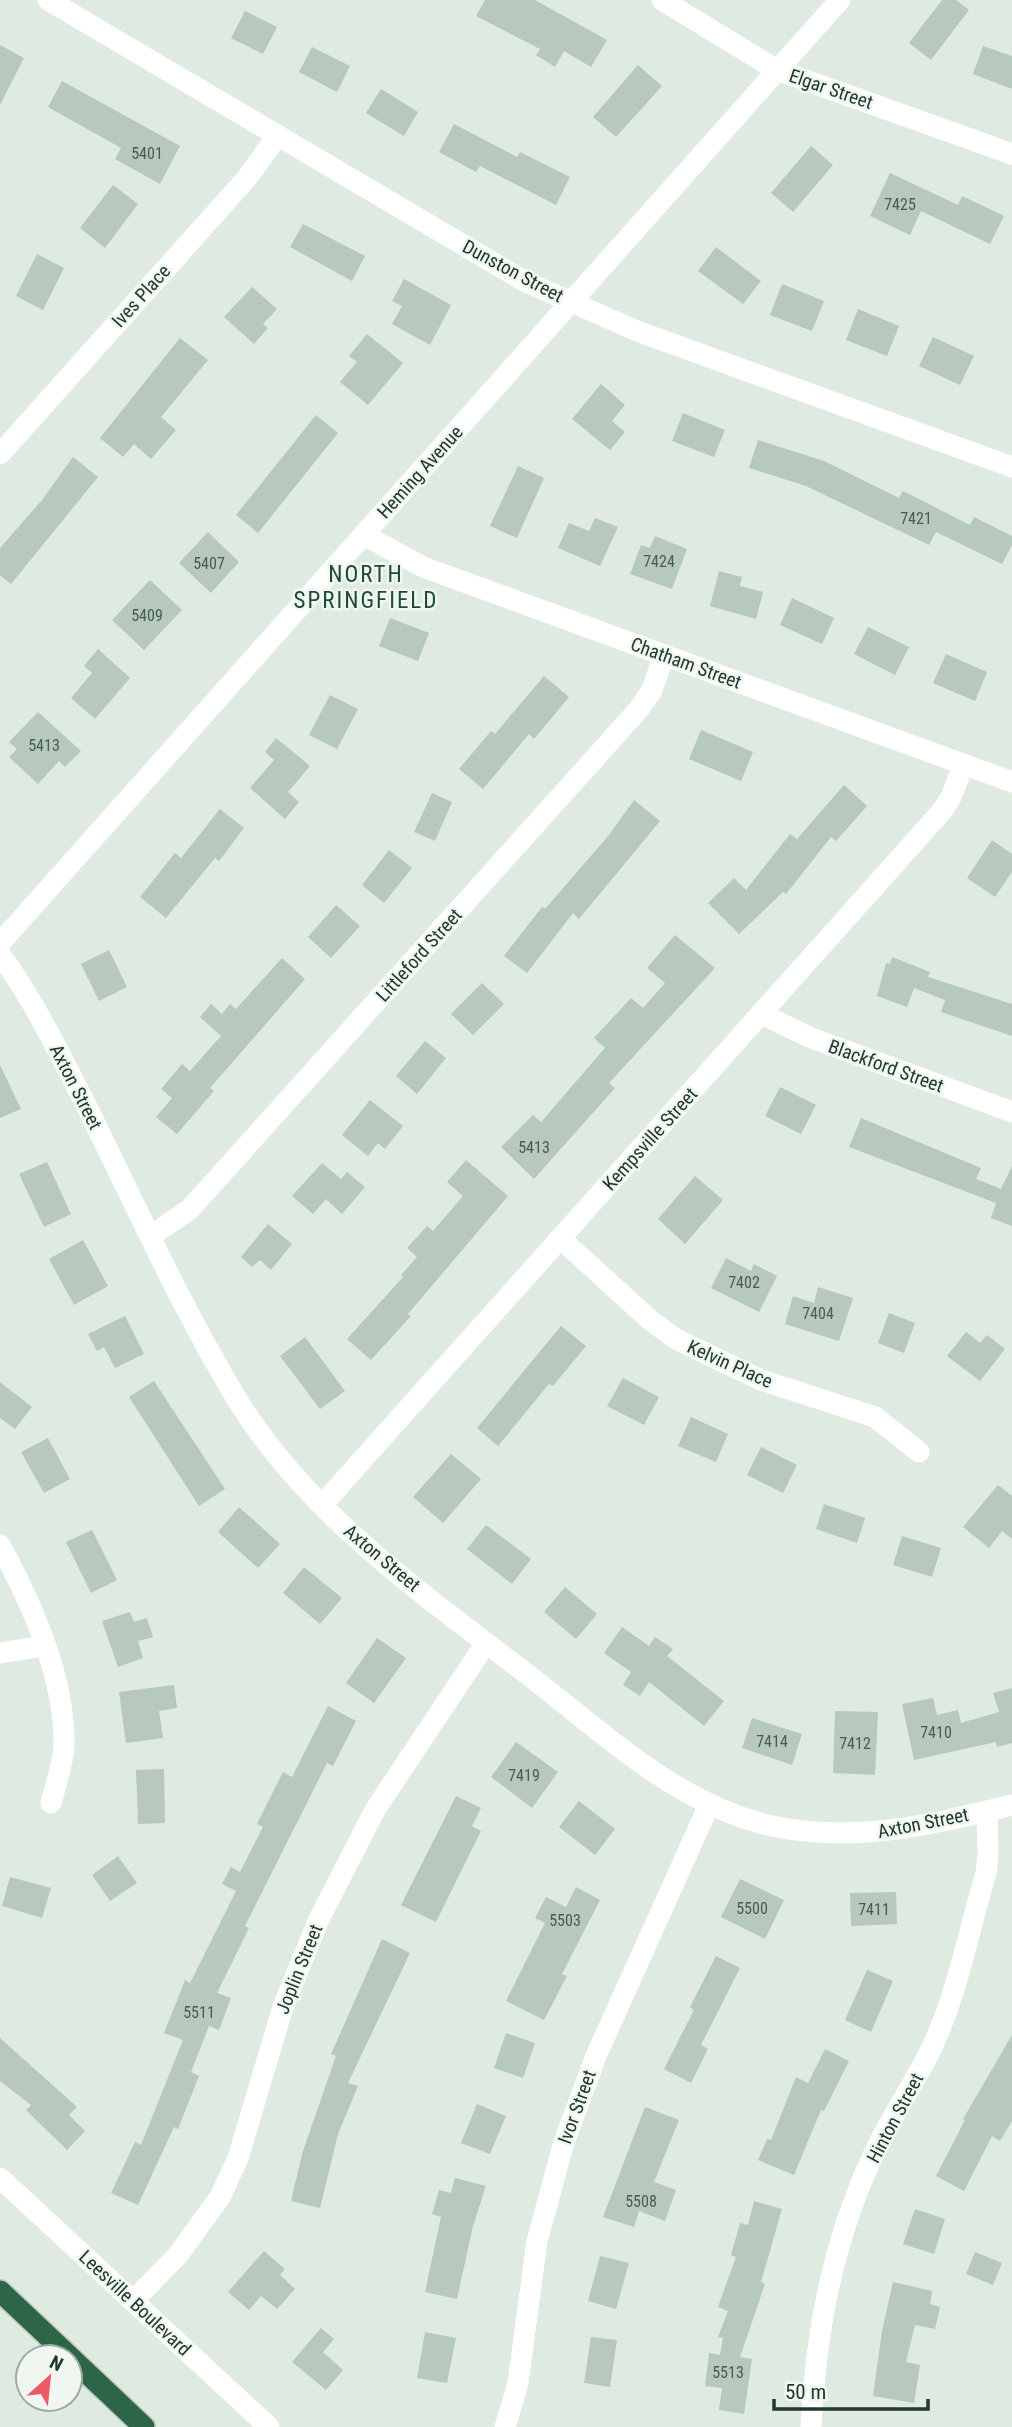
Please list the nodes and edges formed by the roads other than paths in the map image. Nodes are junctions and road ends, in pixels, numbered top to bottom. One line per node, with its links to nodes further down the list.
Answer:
1 (48, 0): 5 (street, Dunston Street)
2 (662, 0): 4 (street, Elgar Street)
3 (840, 0): 4 (street, Heming Avenue)
4 (777, 70): 6 (street, Elgar Street); 7 (street, Heming Avenue)
5 (278, 135): 7 (street, Dunston Street); 8 (street, Ives Place)
6 (1012, 154)
7 (571, 302): 9 (street, Dunston Street); 10 (street, Heming Avenue)
8 (0, 454)
9 (1012, 467)
10 (364, 535): 11 (street, Chatham Street); 14 (street, Heming Avenue)
11 (664, 655): 12 (street, Chatham Street); 18 (street, Littleford Street)
12 (964, 764): 13 (street, Chatham Street); 16 (street, Kempsville Street)
13 (1012, 782)
14 (0, 943)
15 (0, 954): 18 (street, Axton Street)
16 (762, 1014): 17 (street, Blackford Street); 19 (street, Kempsville Street)
17 (1012, 1112)
18 (151, 1236): 21 (street, Axton Street)
19 (561, 1239): 20 (street, Kelvin Place); 21 (street, Kempsville Street)
20 (919, 1452)
21 (322, 1505): 23 (street, Axton Street)
22 (0, 1545): 24 (street)
23 (486, 1643): 27 (street, Axton Street); 32 (street, Joplin Street)
24 (44, 1646): 25 (street); 26 (street)
25 (0, 1653)
26 (51, 1803)
27 (709, 1805): 29 (street, Axton Street); 37 (street, Ivor Street)
28 (1012, 1805): 29 (street, Axton Street)
29 (987, 1811): 38 (street, Hinton Street)
30 (0, 2178): 32 (street, Leesville Boulevard)
31 (0, 2291): 33 (highway)
32 (133, 2301): 36 (street, Leesville Boulevard)
33 (55, 2343)
34 (84, 2370): 35 (highway)
35 (144, 2427)
36 (269, 2427)
37 (505, 2427)
38 (811, 2427)

